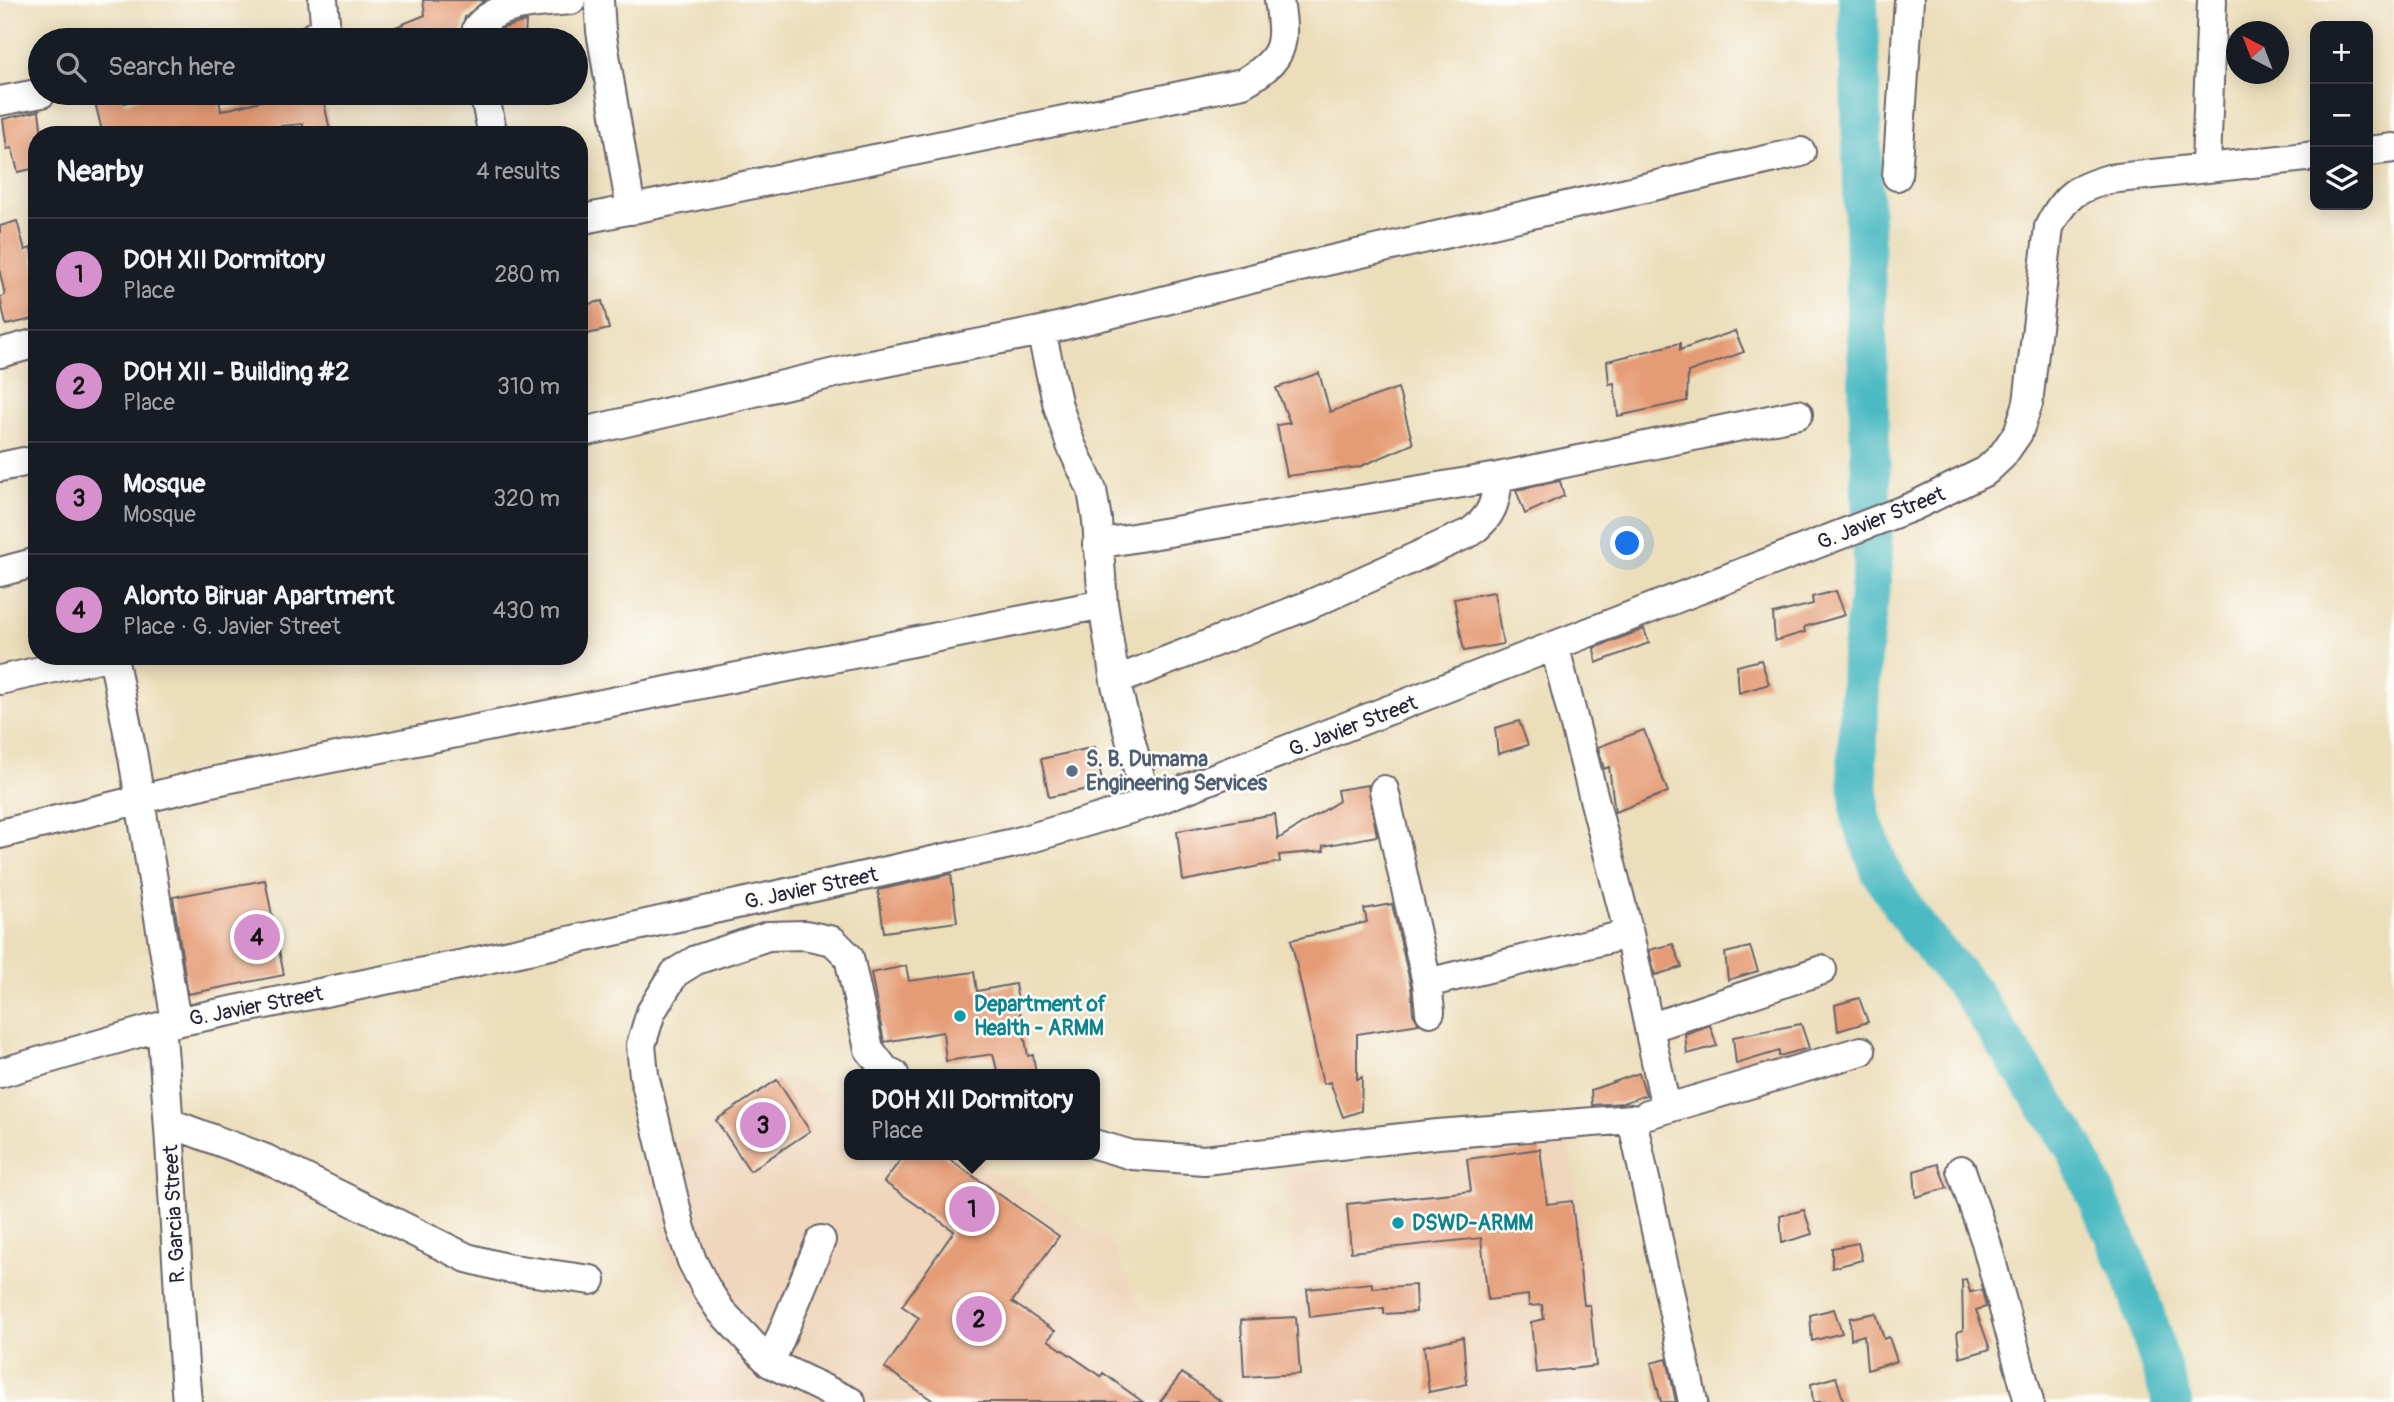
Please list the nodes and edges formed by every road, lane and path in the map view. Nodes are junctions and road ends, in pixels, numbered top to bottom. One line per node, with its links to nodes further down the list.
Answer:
1 (323, 0): 7 (street)
2 (571, 0): 8 (street)
3 (599, 0): 19 (street)
4 (1279, 0): 19 (street)
5 (1909, 0): 18 (street)
6 (2206, 4): 17 (street)
7 (323, 28)
8 (477, 28)
9 (28, 96): 10 (street)
10 (0, 101)
11 (487, 105): 12 (street)
12 (491, 126)
13 (2394, 148): 14 (street)
14 (2373, 150)
15 (1801, 152): 21 (street)
16 (2310, 156): 17 (street, G. Javier Street)
17 (2206, 165): 31 (street, G. Javier Street)
18 (1897, 176)
19 (631, 210): 20 (street)
20 (588, 218)
21 (1041, 331): 25 (street); 27 (street)
22 (28, 345): 23 (street)
23 (0, 353)
24 (1798, 414): 26 (street)
25 (588, 431)
26 (1498, 477): 27 (street); 35 (street)
27 (1097, 544): 30 (street)
28 (28, 564): 29 (street)
29 (0, 572)
30 (1102, 604): 35 (street); 37 (street)
31 (1555, 648): 38 (street, G. Javier Street); 40 (street)
32 (69, 665): 34 (street)
33 (113, 665): 37 (street, R. Garcia Street)
34 (0, 680)
35 (1115, 681): 38 (street)
36 (1384, 790): 42 (street)
37 (140, 801): 39 (street); 44 (street, R. Garcia Street)
38 (1147, 804): 44 (street, G. Javier Street)
39 (0, 834)
40 (1629, 934): 42 (street); 45 (street)
41 (1822, 970): 45 (street)
42 (1427, 984): 43 (street)
43 (1430, 1012)
44 (169, 1024): 48 (street, G. Javier Street); 51 (street, R. Garcia Street)
45 (1649, 1028): 49 (street)
46 (1861, 1051): 49 (street)
47 (884, 1069): 56 (street)
48 (0, 1073)
49 (1666, 1108): 50 (street)
50 (1632, 1119): 52 (street); 59 (street)
51 (170, 1123): 55 (street); 57 (street, R. Garcia Street)
52 (1100, 1146)
53 (1961, 1170): 60 (street)
54 (821, 1240): 56 (street)
55 (591, 1280)
56 (770, 1363): 58 (street)
57 (187, 1402)
58 (851, 1402)
59 (1693, 1402)
60 (2029, 1402)

